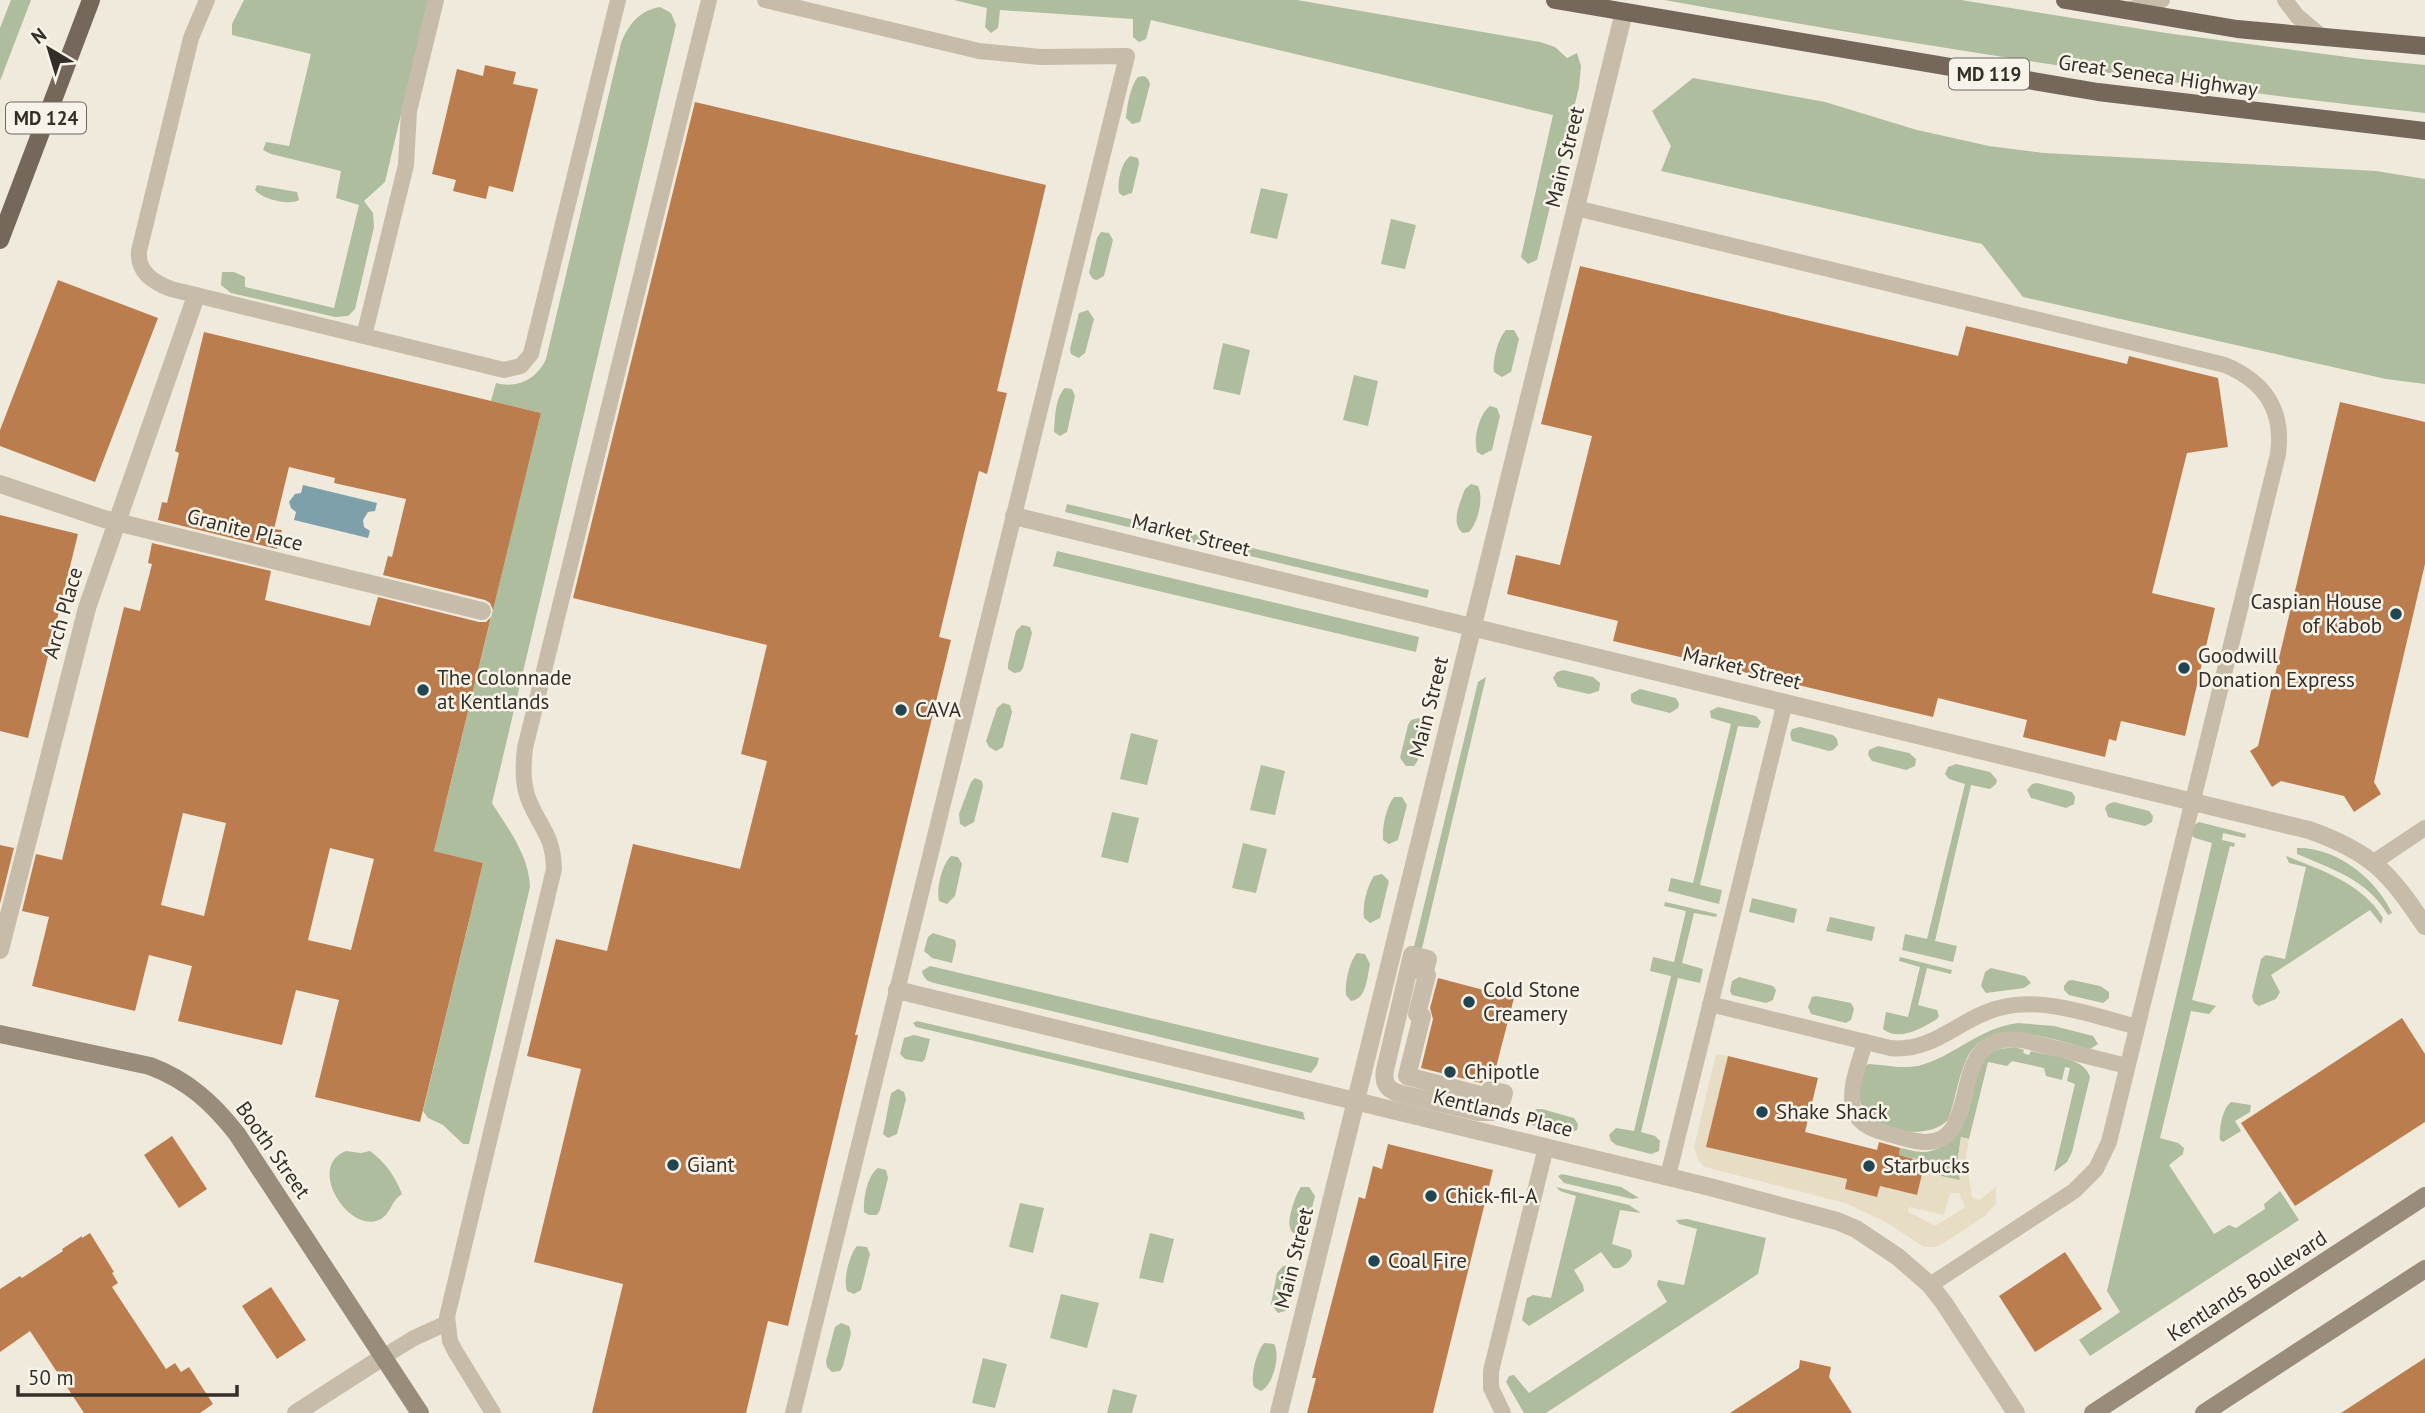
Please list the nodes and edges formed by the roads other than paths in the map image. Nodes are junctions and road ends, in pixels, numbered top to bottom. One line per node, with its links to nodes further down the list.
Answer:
1 (91, 0): 17 (main road, MD 124)
2 (207, 0): 18 (lane)
3 (436, 0): 19 (lane)
4 (618, 0): 19 (lane)
5 (709, 0): 44 (lane)
6 (765, 0): 21 (lane)
7 (1555, 0): 12 (main road, Great Seneca Highway / MD 119)
8 (2065, 0): 11 (main road)
9 (2162, 0): 11 (lane)
10 (2285, 0): 13 (lane)
11 (2128, 10): 13 (main road)
12 (1624, 12): 15 (main road, Great Seneca Highway / MD 119); 16 (street, Main Street)
13 (2322, 37): 14 (main road)
14 (2425, 46)
15 (2425, 131)
16 (1576, 208): 24 (street, Main Street); 26 (lane)
17 (0, 240)
18 (196, 296): 19 (lane); 22 (street, Arch Place)
19 (363, 336)
20 (0, 484): 22 (street, Granite Place)
21 (1014, 516): 24 (street, Market Street); 31 (lane)
22 (116, 522): 23 (street, Granite Place); 30 (street, Arch Place)
23 (482, 611)
24 (1473, 627): 25 (street, Market Street); 38 (street, Main Street)
25 (1785, 702): 26 (street, Market Street); 32 (lane)
26 (2193, 801): 28 (street, Market Street); 33 (lane)
27 (2425, 828): 28 (lane)
28 (2374, 862): 29 (street, Market Street)
29 (2425, 926)
30 (0, 950)
31 (897, 990): 38 (street, Kentlands Place); 49 (lane)
32 (1710, 1004): 35 (lane); 40 (lane)
33 (2137, 1027): 35 (lane); 36 (lane)
34 (0, 1034): 45 (street, Booth Street)
35 (1865, 1042): 36 (lane)
36 (2127, 1066): 43 (lane)
37 (1490, 1090): 37 (street)
38 (1356, 1101): 39 (street, Kentlands Place); 50 (street, Main Street)
39 (1546, 1147): 40 (street, Kentlands Place); 51 (lane)
40 (1668, 1177): 43 (street, Kentlands Place)
41 (2425, 1196): 53 (street, Kentlands Boulevard)
42 (2425, 1269): 54 (street)
43 (1930, 1285): 52 (street, Kentlands Place)
44 (447, 1323): 45 (lane); 48 (lane)
45 (383, 1357): 46 (street); 47 (street, Booth Street)
46 (296, 1413)
47 (420, 1413)
48 (493, 1413)
49 (793, 1413)
50 (1279, 1413)
51 (1503, 1413)
52 (2016, 1413)
53 (2094, 1413)
54 (2204, 1413)

